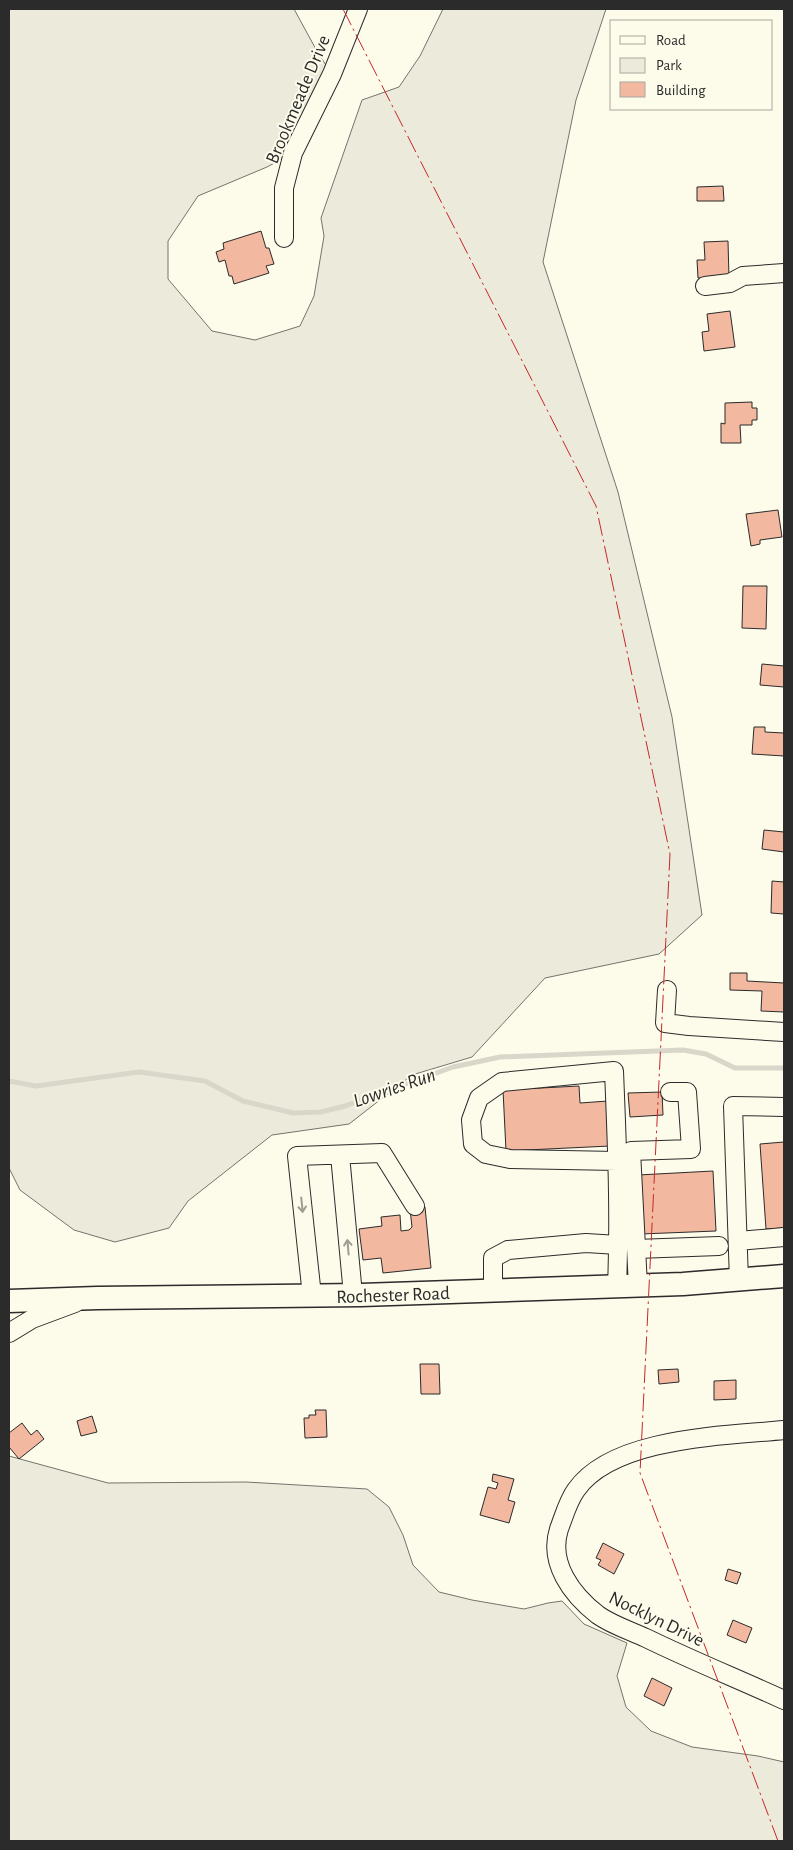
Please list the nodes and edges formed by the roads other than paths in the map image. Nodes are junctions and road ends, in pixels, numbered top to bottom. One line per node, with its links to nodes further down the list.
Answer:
1 (358, 9): 2 (street, Brookmeade Drive)
2 (284, 238)
3 (784, 273): 4 (street)
4 (706, 286)
5 (667, 990): 6 (street)
6 (784, 1032)
7 (670, 1092): 16 (street)
8 (784, 1107): 13 (street)
9 (340, 1155): 11 (street); 21 (street, one-way to 9); 22 (street, one-way to 22)
10 (617, 1161): 10 (street); 14 (street)
11 (415, 1206)
12 (784, 1237): 13 (street)
13 (738, 1241): 18 (street)
14 (618, 1245): 19 (street); 20 (street)
15 (719, 1246): 16 (street)
16 (636, 1249): 19 (street)
17 (784, 1276): 18 (main road, Rochester Road)
18 (739, 1281): 19 (main road, Rochester Road)
19 (627, 1286): 20 (main road, Rochester Road)
20 (493, 1290): 21 (main road, Rochester Road)
21 (352, 1295): 22 (main road, Rochester Road)
22 (312, 1296): 23 (main road, Rochester Road)
23 (98, 1298): 24 (main road); 25 (street, Rochester Road)
24 (9, 1301)
25 (9, 1333)
26 (784, 1430): 27 (street, Nocklyn Drive)
27 (784, 1700)

